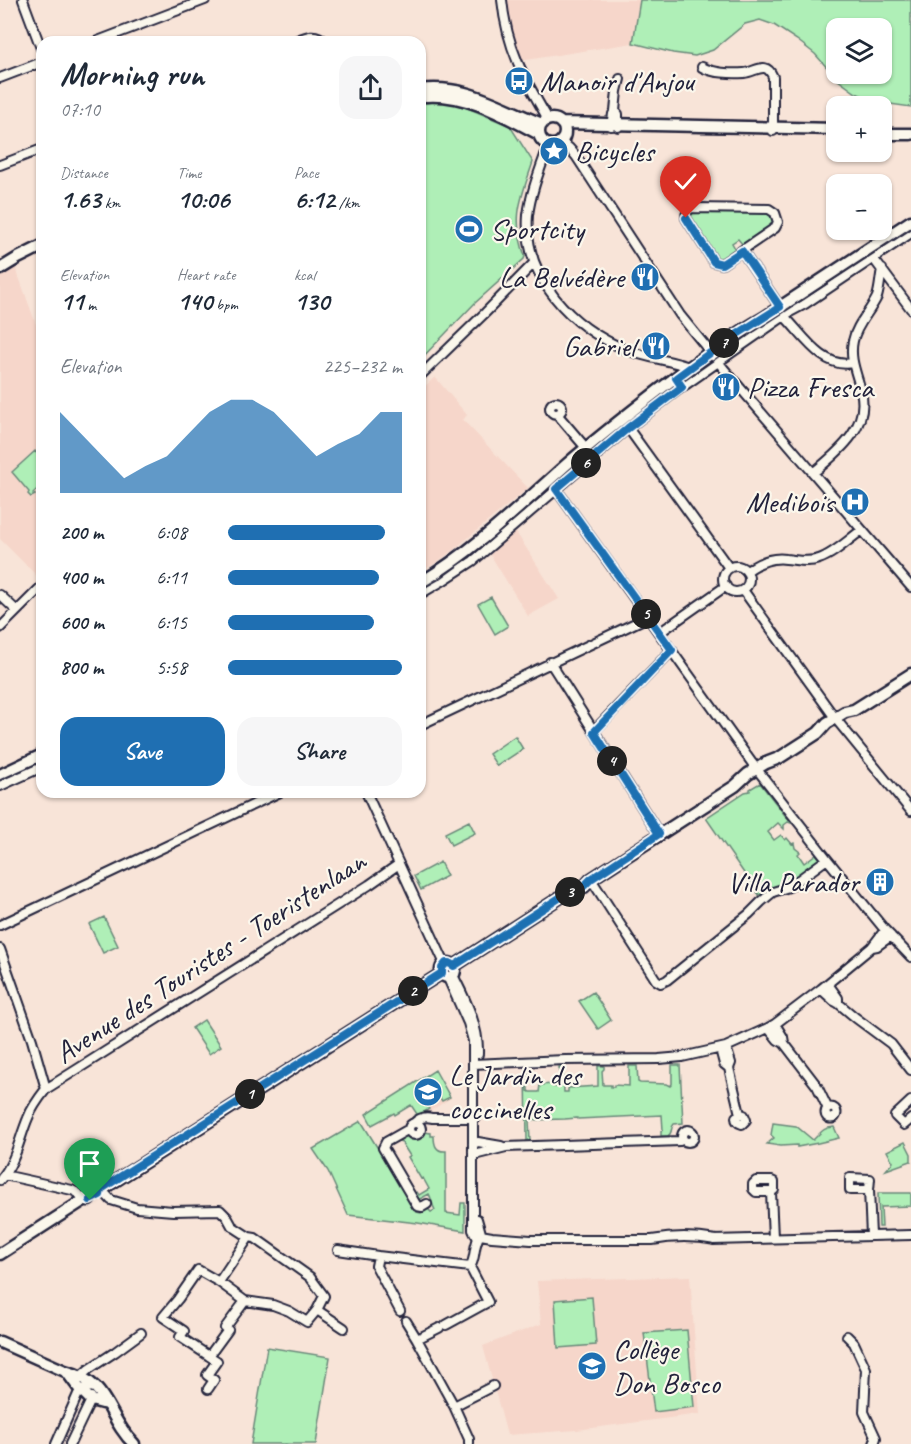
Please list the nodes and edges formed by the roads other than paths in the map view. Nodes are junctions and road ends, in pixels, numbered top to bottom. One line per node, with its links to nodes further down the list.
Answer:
1 (23, 0): 4 (street)
2 (205, 0): 5 (street)
3 (502, 0): 12 (street)
4 (36, 36)
5 (111, 36)
6 (36, 64): 8 (street)
7 (702, 67): 16 (street)
8 (0, 78)
9 (620, 80): 15 (street)
10 (426, 90): 13 (street)
11 (426, 96): 14 (street)
12 (540, 105): 13 (street); 14 (street)
13 (528, 119): 14 (street)
14 (543, 126): 20 (street); 21 (street)
15 (615, 126): 16 (street); 20 (street)
16 (773, 129): 17 (street)
17 (826, 131)
18 (892, 132): 19 (street)
19 (911, 132)
20 (562, 133): 21 (street); 36 (street)
21 (549, 144): 31 (street)
22 (36, 151): 23 (street)
23 (0, 165)
24 (911, 221): 35 (street)
25 (911, 234): 29 (street)
26 (36, 243): 30 (street)
27 (36, 249): 32 (street)
28 (742, 251): 28 (street); 35 (street)
29 (873, 258): 33 (street); 35 (street)
30 (0, 261)
31 (534, 263): 39 (street); 40 (street)
32 (0, 269)
33 (882, 269): 34 (street); 38 (street)
34 (911, 309)
35 (782, 312): 36 (street); 37 (street); 38 (street)
36 (710, 352): 37 (street); 39 (street)
37 (718, 363): 42 (street); 46 (street)
38 (852, 363): 46 (street)
39 (689, 367): 41 (street)
40 (426, 370)
41 (676, 378): 42 (street); 45 (street)
42 (682, 387): 44 (street)
43 (557, 414): 45 (street)
44 (628, 428): 47 (street); 49 (street)
45 (586, 448): 51 (street)
46 (813, 473): 48 (street)
47 (556, 489): 54 (street); 59 (street)
48 (861, 530): 50 (street); 53 (street)
49 (729, 568): 50 (street); 52 (street)
50 (747, 571): 55 (street)
51 (426, 579)
52 (726, 586): 55 (street); 61 (street)
53 (911, 587)
54 (426, 590)
55 (743, 590): 65 (street)
56 (36, 592): 58 (street)
57 (0, 595): 58 (street)
58 (17, 611): 60 (street)
59 (648, 617): 61 (street); 63 (street)
60 (0, 628)
61 (659, 633): 62 (street)
62 (672, 650): 67 (street); 70 (street)
63 (550, 662): 66 (street); 67 (street)
64 (911, 674): 65 (street)
65 (838, 721): 70 (street); 75 (street)
66 (426, 722)
67 (594, 732): 76 (street)
68 (36, 758): 71 (street)
69 (36, 770): 72 (street)
70 (759, 771): 76 (street); 77 (street)
71 (0, 775)
72 (0, 786)
73 (267, 798): 80 (street)
74 (369, 798): 78 (street)
75 (911, 811)
76 (659, 834): 79 (street)
77 (827, 859): 79 (street); 81 (street)
78 (399, 864): 84 (street); 90 (street, Avenue des Touristes - Toeristenlaan)
79 (591, 879): 84 (street)
80 (0, 926)
81 (888, 933): 83 (street); 85 (street)
82 (0, 949): 90 (street)
83 (911, 957)
84 (449, 970): 88 (street); 102 (street)
85 (825, 986): 86 (street); 89 (street)
86 (772, 1026): 87 (street); 92 (street)
87 (723, 1048): 88 (street); 93 (street)
88 (476, 1064): 95 (street)
89 (911, 1070)
90 (46, 1089): 101 (street)
91 (911, 1101): 96 (street)
92 (828, 1109)
93 (740, 1114)
94 (432, 1118): 95 (street); 97 (street); 97 (street)
95 (476, 1118): 100 (street)
96 (911, 1119)
97 (412, 1126): 106 (street)
98 (683, 1139): 99 (street)
99 (506, 1147): 100 (street); 100 (street)
100 (476, 1148): 107 (street)
101 (2, 1178): 105 (street)
102 (101, 1189): 105 (street); 110 (street)
103 (869, 1190): 109 (street)
104 (771, 1192): 111 (street)
105 (84, 1200): 113 (street)
106 (427, 1204)
107 (479, 1235): 111 (street); 115 (street)
108 (911, 1235): 109 (street)
109 (871, 1236): 111 (street)
110 (249, 1237): 116 (street); 118 (street)
111 (773, 1238)
112 (338, 1250): 114 (street)
113 (0, 1254)
114 (378, 1256): 115 (street); 119 (street)
115 (470, 1268): 124 (street)
116 (219, 1282): 117 (street); 126 (street)
117 (245, 1301): 118 (street); 126 (street)
118 (317, 1310): 121 (street)
119 (400, 1311)
120 (406, 1321): 124 (street)
121 (344, 1328)
122 (141, 1333): 127 (street)
123 (847, 1336): 137 (street)
124 (417, 1339): 132 (street)
125 (0, 1342): 127 (street)
126 (209, 1356): 129 (street)
127 (87, 1384): 130 (street); 131 (street); 133 (street)
128 (493, 1386): 132 (street)
129 (208, 1389)
130 (91, 1400): 131 (street); 134 (street)
131 (106, 1404): 135 (street)
132 (454, 1406): 136 (street)
133 (56, 1444)
134 (70, 1444)
135 (134, 1444)
136 (470, 1444)
137 (874, 1444)

